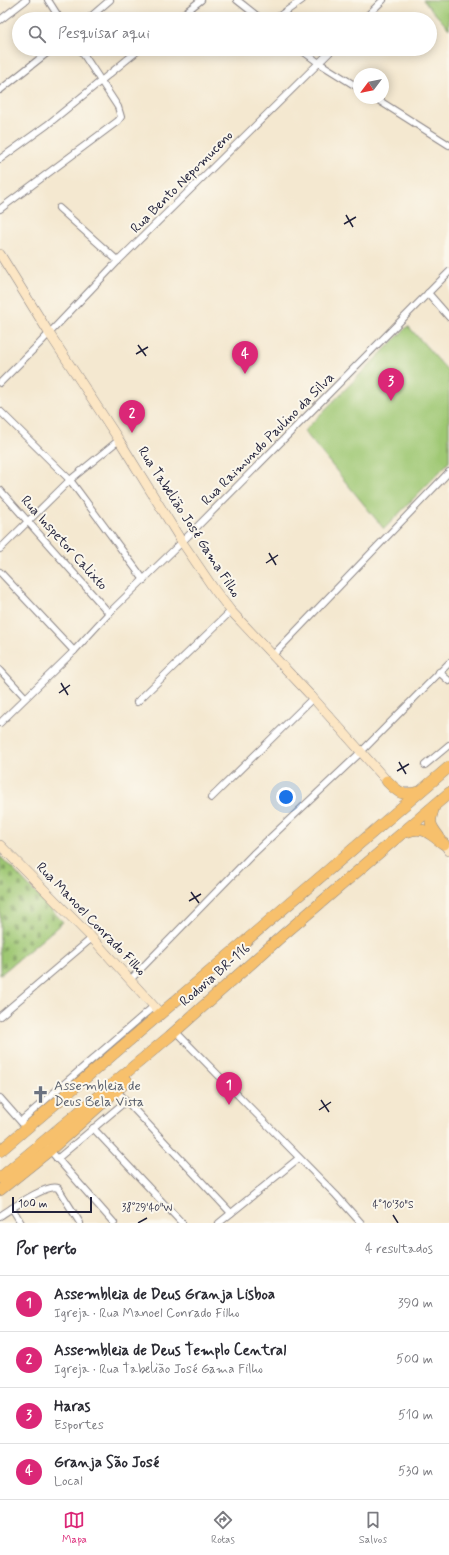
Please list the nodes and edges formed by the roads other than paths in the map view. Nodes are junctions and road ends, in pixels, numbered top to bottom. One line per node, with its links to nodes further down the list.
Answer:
1 (26, 0): 14 (street)
2 (48, 0): 8 (street)
3 (110, 0): 9 (street)
4 (201, 0): 10 (street)
5 (238, 0): 11 (street)
6 (302, 0): 12 (street)
7 (383, 0): 13 (street)
8 (56, 12)
9 (96, 12)
10 (186, 12)
11 (253, 12)
12 (285, 12)
13 (371, 12)
14 (0, 20)
15 (43, 56): 23 (street)
16 (84, 56): 21 (street)
17 (132, 56): 21 (street)
18 (310, 56): 20 (street)
19 (326, 56): 20 (street, Rua Bento Nepomuceno)
20 (319, 63): 22 (street); 30 (street, Rua Bento Nepomuceno)
21 (101, 82): 26 (street); 28 (street)
22 (353, 84)
23 (0, 90)
24 (384, 104): 25 (street)
25 (449, 145)
26 (0, 159)
27 (59, 208): 30 (street)
28 (0, 209)
29 (0, 254): 34 (street, Rua Tabelião José Gama Filho)
30 (118, 261): 34 (street, Rua Bento Nepomuceno)
31 (449, 272): 32 (street, Rua Raimundo Paulino da Silva)
32 (428, 293): 33 (street); 42 (street, Rua Raimundo Paulino da Silva)
33 (449, 317)
34 (49, 334): 35 (street, Rua Bento Nepomuceno); 37 (street, Rua Tabelião José Gama Filho)
35 (0, 383)
36 (0, 411): 39 (street)
37 (119, 440): 39 (street); 42 (street, Rua Tabelião José Gama Filho)
38 (449, 472): 49 (street)
39 (70, 480): 41 (street); 45 (street)
40 (0, 490): 41 (street, Rua Inspetor Calixto)
41 (29, 521): 43 (street); 47 (street, Rua Inspetor Calixto)
42 (182, 542): 45 (street, Rua Raimundo Paulino da Silva); 46 (street, Rua Tabelião José Gama Filho)
43 (0, 549)
44 (0, 572): 48 (street)
45 (144, 580): 47 (street, Rua Raimundo Paulino da Silva)
46 (231, 611): 49 (street, Rua Tabelião José Gama Filho); 56 (street)
47 (109, 613): 48 (street, Rua Raimundo Paulino da Silva)
48 (74, 651): 54 (street, Rua Raimundo Paulino da Silva)
49 (273, 655): 55 (street, Rua Tabelião José Gama Filho)
50 (449, 663): 51 (street)
51 (440, 672): 53 (street); 59 (street)
52 (1, 674): 54 (street)
53 (449, 682)
54 (25, 697): 57 (street, Rua Raimundo Paulino da Silva)
55 (313, 698): 59 (street, Rua Tabelião José Gama Filho); 65 (street)
56 (137, 702)
57 (0, 723)
58 (449, 744): 60 (street)
59 (360, 753): 62 (street, Rua Tabelião José Gama Filho); 72 (street)
60 (425, 765)
61 (449, 767): 63 (highway, Rodovia BR-116)
62 (387, 781): 63 (highway); 67 (highway)
63 (419, 792): 67 (highway, Rodovia BR-116)
64 (449, 793): 66 (highway, Rodovia BR-116)
65 (211, 798)
66 (434, 806): 68 (highway, Rodovia BR-116); 70 (highway)
67 (392, 815): 73 (highway, Rodovia BR-116)
68 (402, 834): 70 (highway); 75 (highway, Rodovia BR-116)
69 (0, 845): 71 (street, Rua Manoel Conrado Filho)
70 (446, 848)
71 (92, 938): 72 (street, Rua Manoel Conrado Filho); 74 (street)
72 (130, 980): 73 (street, Rua Manoel Conrado Filho)
73 (157, 1010): 79 (highway, Rodovia BR-116)
74 (0, 1016)
75 (173, 1033): 76 (highway); 81 (highway, Rodovia BR-116); 83 (street)
76 (117, 1091): 78 (street); 81 (highway)
77 (0, 1098): 79 (street)
78 (126, 1101): 80 (street); 88 (street)
79 (23, 1125): 82 (highway, Rodovia BR-116)
80 (93, 1128): 84 (street); 93 (street)
81 (47, 1146): 84 (street); 85 (highway, Rodovia BR-116); 86 (highway)
82 (0, 1151)
83 (299, 1158): 88 (street); 95 (street)
84 (57, 1159): 92 (street)
85 (0, 1178)
86 (0, 1190)
87 (12, 1208): 89 (street); 90 (street); 91 (street)
88 (231, 1213): 94 (street)
89 (0, 1216)
90 (21, 1223)
91 (80, 1223)
92 (114, 1223)
93 (182, 1223)
94 (219, 1223)
95 (360, 1223)

